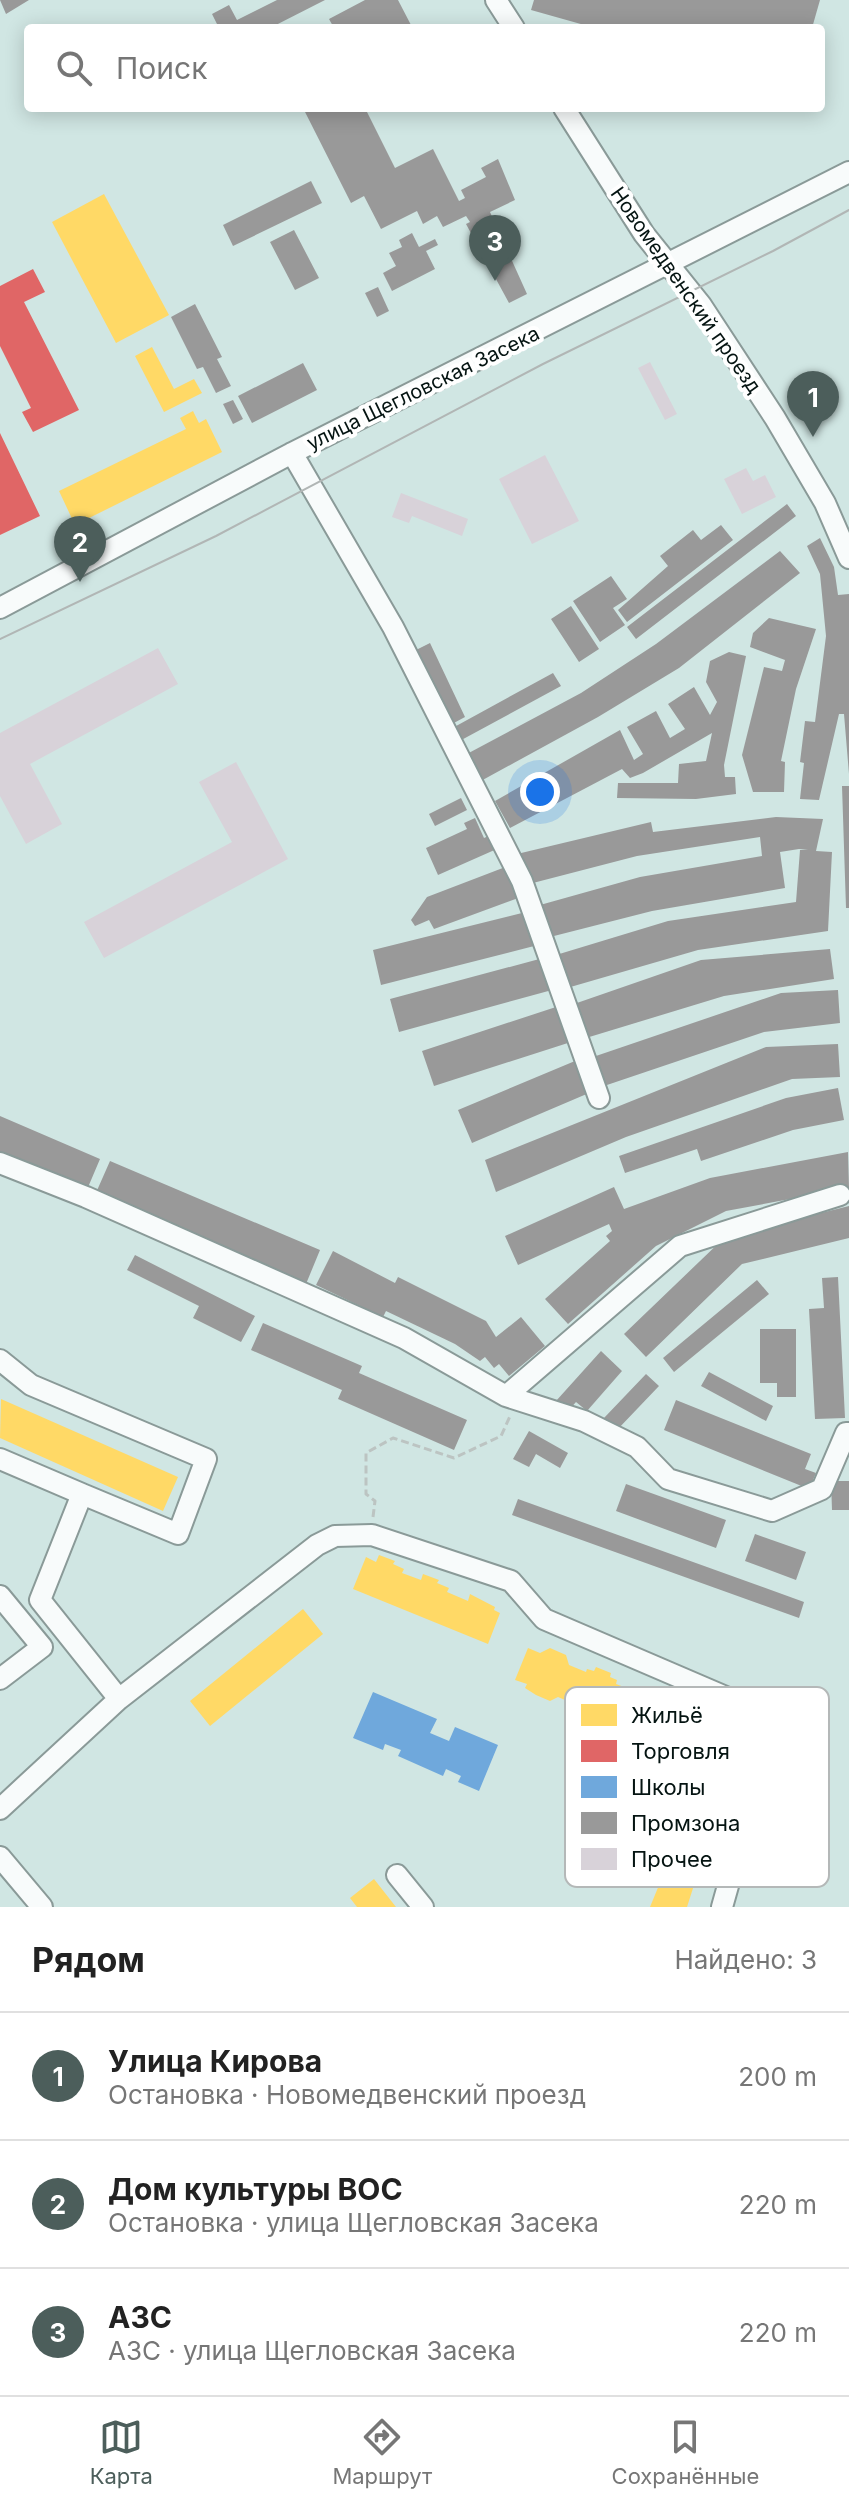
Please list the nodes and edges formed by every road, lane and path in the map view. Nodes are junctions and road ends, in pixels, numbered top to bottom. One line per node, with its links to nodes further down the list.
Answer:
1 (496, 0): 2 (street)
2 (511, 24)
3 (567, 112): 5 (street, Новомедвенский проезд)
4 (849, 172): 5 (street, улица Щегловская Засека)
5 (670, 265): 6 (street, улица Щегловская Засека); 7 (street, Новомедвенский проезд)
6 (292, 453): 8 (street, улица Щегловская Засека); 9 (street)
7 (849, 558)
8 (0, 608)
9 (599, 1098)
10 (0, 1163): 13 (street)
11 (840, 1195): 13 (street)
12 (0, 1360): 16 (street)
13 (512, 1398): 14 (street); 17 (path)
14 (849, 1433)
15 (0, 1459): 16 (street)
16 (82, 1494): 21 (street)
17 (372, 1535): 20 (street); 21 (street)
18 (0, 1596): 19 (street)
19 (0, 1679)
20 (702, 1687)
21 (119, 1699): 22 (street)
22 (0, 1809)
23 (0, 1857): 26 (street)
24 (397, 1875): 27 (street)
25 (728, 1887): 28 (street)
26 (42, 1907)
27 (423, 1907)
28 (722, 1907)

